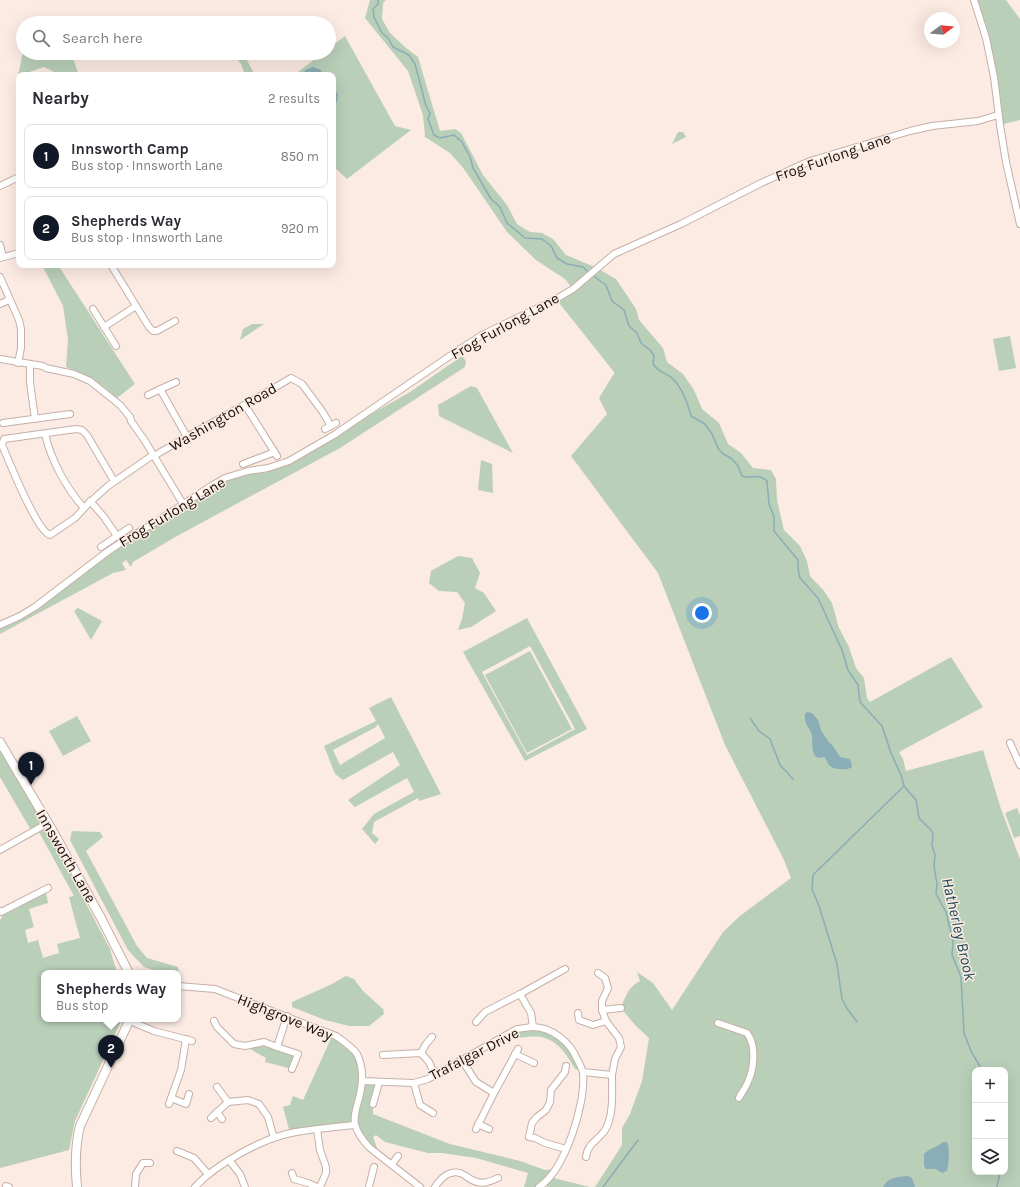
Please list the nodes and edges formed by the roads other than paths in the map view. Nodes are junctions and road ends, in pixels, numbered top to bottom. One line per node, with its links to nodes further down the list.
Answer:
1 (974, 0): 2 (street)
2 (998, 115): 5 (street); 35 (street, Frog Furlong Lane)
3 (16, 178): 4 (street)
4 (0, 186)
5 (1020, 224)
6 (0, 245): 8 (street)
7 (16, 254): 8 (street)
8 (2, 257)
9 (113, 268): 13 (street)
10 (0, 277): 11 (street)
11 (9, 300): 12 (street); 19 (street)
12 (0, 304)
13 (136, 306): 15 (street); 16 (street)
14 (93, 308): 16 (street)
15 (175, 321)
16 (104, 327): 17 (street)
17 (116, 346)
18 (0, 359): 19 (street)
19 (18, 362): 20 (street)
20 (30, 365): 26 (street); 31 (street)
21 (176, 382): 22 (street)
22 (160, 389): 23 (street); 30 (street)
23 (148, 395)
24 (245, 405): 28 (street, Washington Road); 30 (street, Washington Road); 32 (street)
25 (70, 414): 26 (street)
26 (35, 419): 27 (street)
27 (3, 423)
28 (331, 426)
29 (45, 434): 33 (street); 36 (street); 36 (street, Washington Road)
30 (187, 437): 31 (street, Washington Road)
31 (154, 455): 33 (street, Washington Road); 35 (street)
32 (243, 464)
33 (114, 481): 34 (street, Washington Road)
34 (90, 501): 36 (street, Washington Road); 38 (street)
35 (183, 504): 40 (street, Frog Furlong Lane)
36 (84, 508)
37 (129, 528): 38 (street)
38 (117, 536): 39 (street)
39 (101, 546)
40 (0, 625)
41 (0, 742): 44 (street, Innsworth Lane)
42 (1010, 743): 43 (street)
43 (1020, 765)
44 (48, 823): 45 (street); 49 (street, Innsworth Lane)
45 (0, 850)
46 (48, 888): 47 (street)
47 (0, 911)
48 (565, 969): 52 (street)
49 (127, 970)
50 (598, 973): 54 (street)
51 (181, 986): 57 (street, Highgrove Way)
52 (520, 994): 58 (street); 65 (street)
53 (621, 1008): 54 (street)
54 (602, 1010): 59 (street)
55 (475, 1013): 58 (street)
56 (578, 1013): 59 (street)
57 (287, 1016): 67 (street); 77 (street, Highgrove Way)
58 (481, 1017): 62 (street)
59 (606, 1021): 76 (street)
60 (129, 1022): 107 (street)
61 (134, 1022): 82 (street)
62 (476, 1022)
63 (718, 1023): 83 (street)
64 (214, 1026): 67 (street)
65 (533, 1027): 70 (street, Trafalgar Drive); 74 (street, Trafalgar Drive)
66 (432, 1037): 68 (street)
67 (277, 1046): 72 (street)
68 (421, 1054): 69 (street); 75 (street)
69 (382, 1055)
70 (462, 1060): 75 (street, Trafalgar Drive); 81 (street)
71 (534, 1063): 81 (street)
72 (292, 1069)
73 (567, 1071): 94 (street)
74 (583, 1072): 76 (street); 94 (street, Trafalgar Drive)
75 (435, 1075): 79 (street, Trafalgar Drive)
76 (612, 1075): 96 (street)
77 (362, 1081): 78 (street, Trafalgar Drive); 90 (street, Highgrove Way)
78 (379, 1082): 79 (street, Trafalgar Drive); 85 (street)
79 (414, 1083): 87 (street)
80 (217, 1087): 84 (street)
81 (494, 1093): 92 (street)
82 (189, 1094)
83 (739, 1098)
84 (228, 1102): 86 (street); 93 (street)
85 (373, 1104)
86 (217, 1112): 88 (street); 89 (street)
87 (433, 1113)
88 (211, 1118)
89 (222, 1119)
90 (355, 1125): 91 (street); 102 (street)
91 (317, 1129): 93 (street); 112 (street)
92 (489, 1129)
93 (274, 1138): 99 (street)
94 (566, 1149): 116 (street, Trafalgar Drive)
95 (177, 1151): 104 (street)
96 (585, 1153)
97 (140, 1156): 100 (street)
98 (398, 1156): 102 (street)
99 (229, 1160): 104 (street); 110 (street)
100 (143, 1163): 101 (street); 108 (street)
101 (150, 1163)
102 (392, 1164): 114 (street)
103 (374, 1167): 113 (street)
104 (208, 1174): 109 (street)
105 (498, 1178): 115 (street)
106 (293, 1179): 111 (street)
107 (77, 1187)
108 (135, 1187)
109 (194, 1187)
110 (245, 1187)
111 (317, 1187)
112 (320, 1187)
113 (369, 1187)
114 (420, 1187)
115 (435, 1187)
116 (539, 1187)

